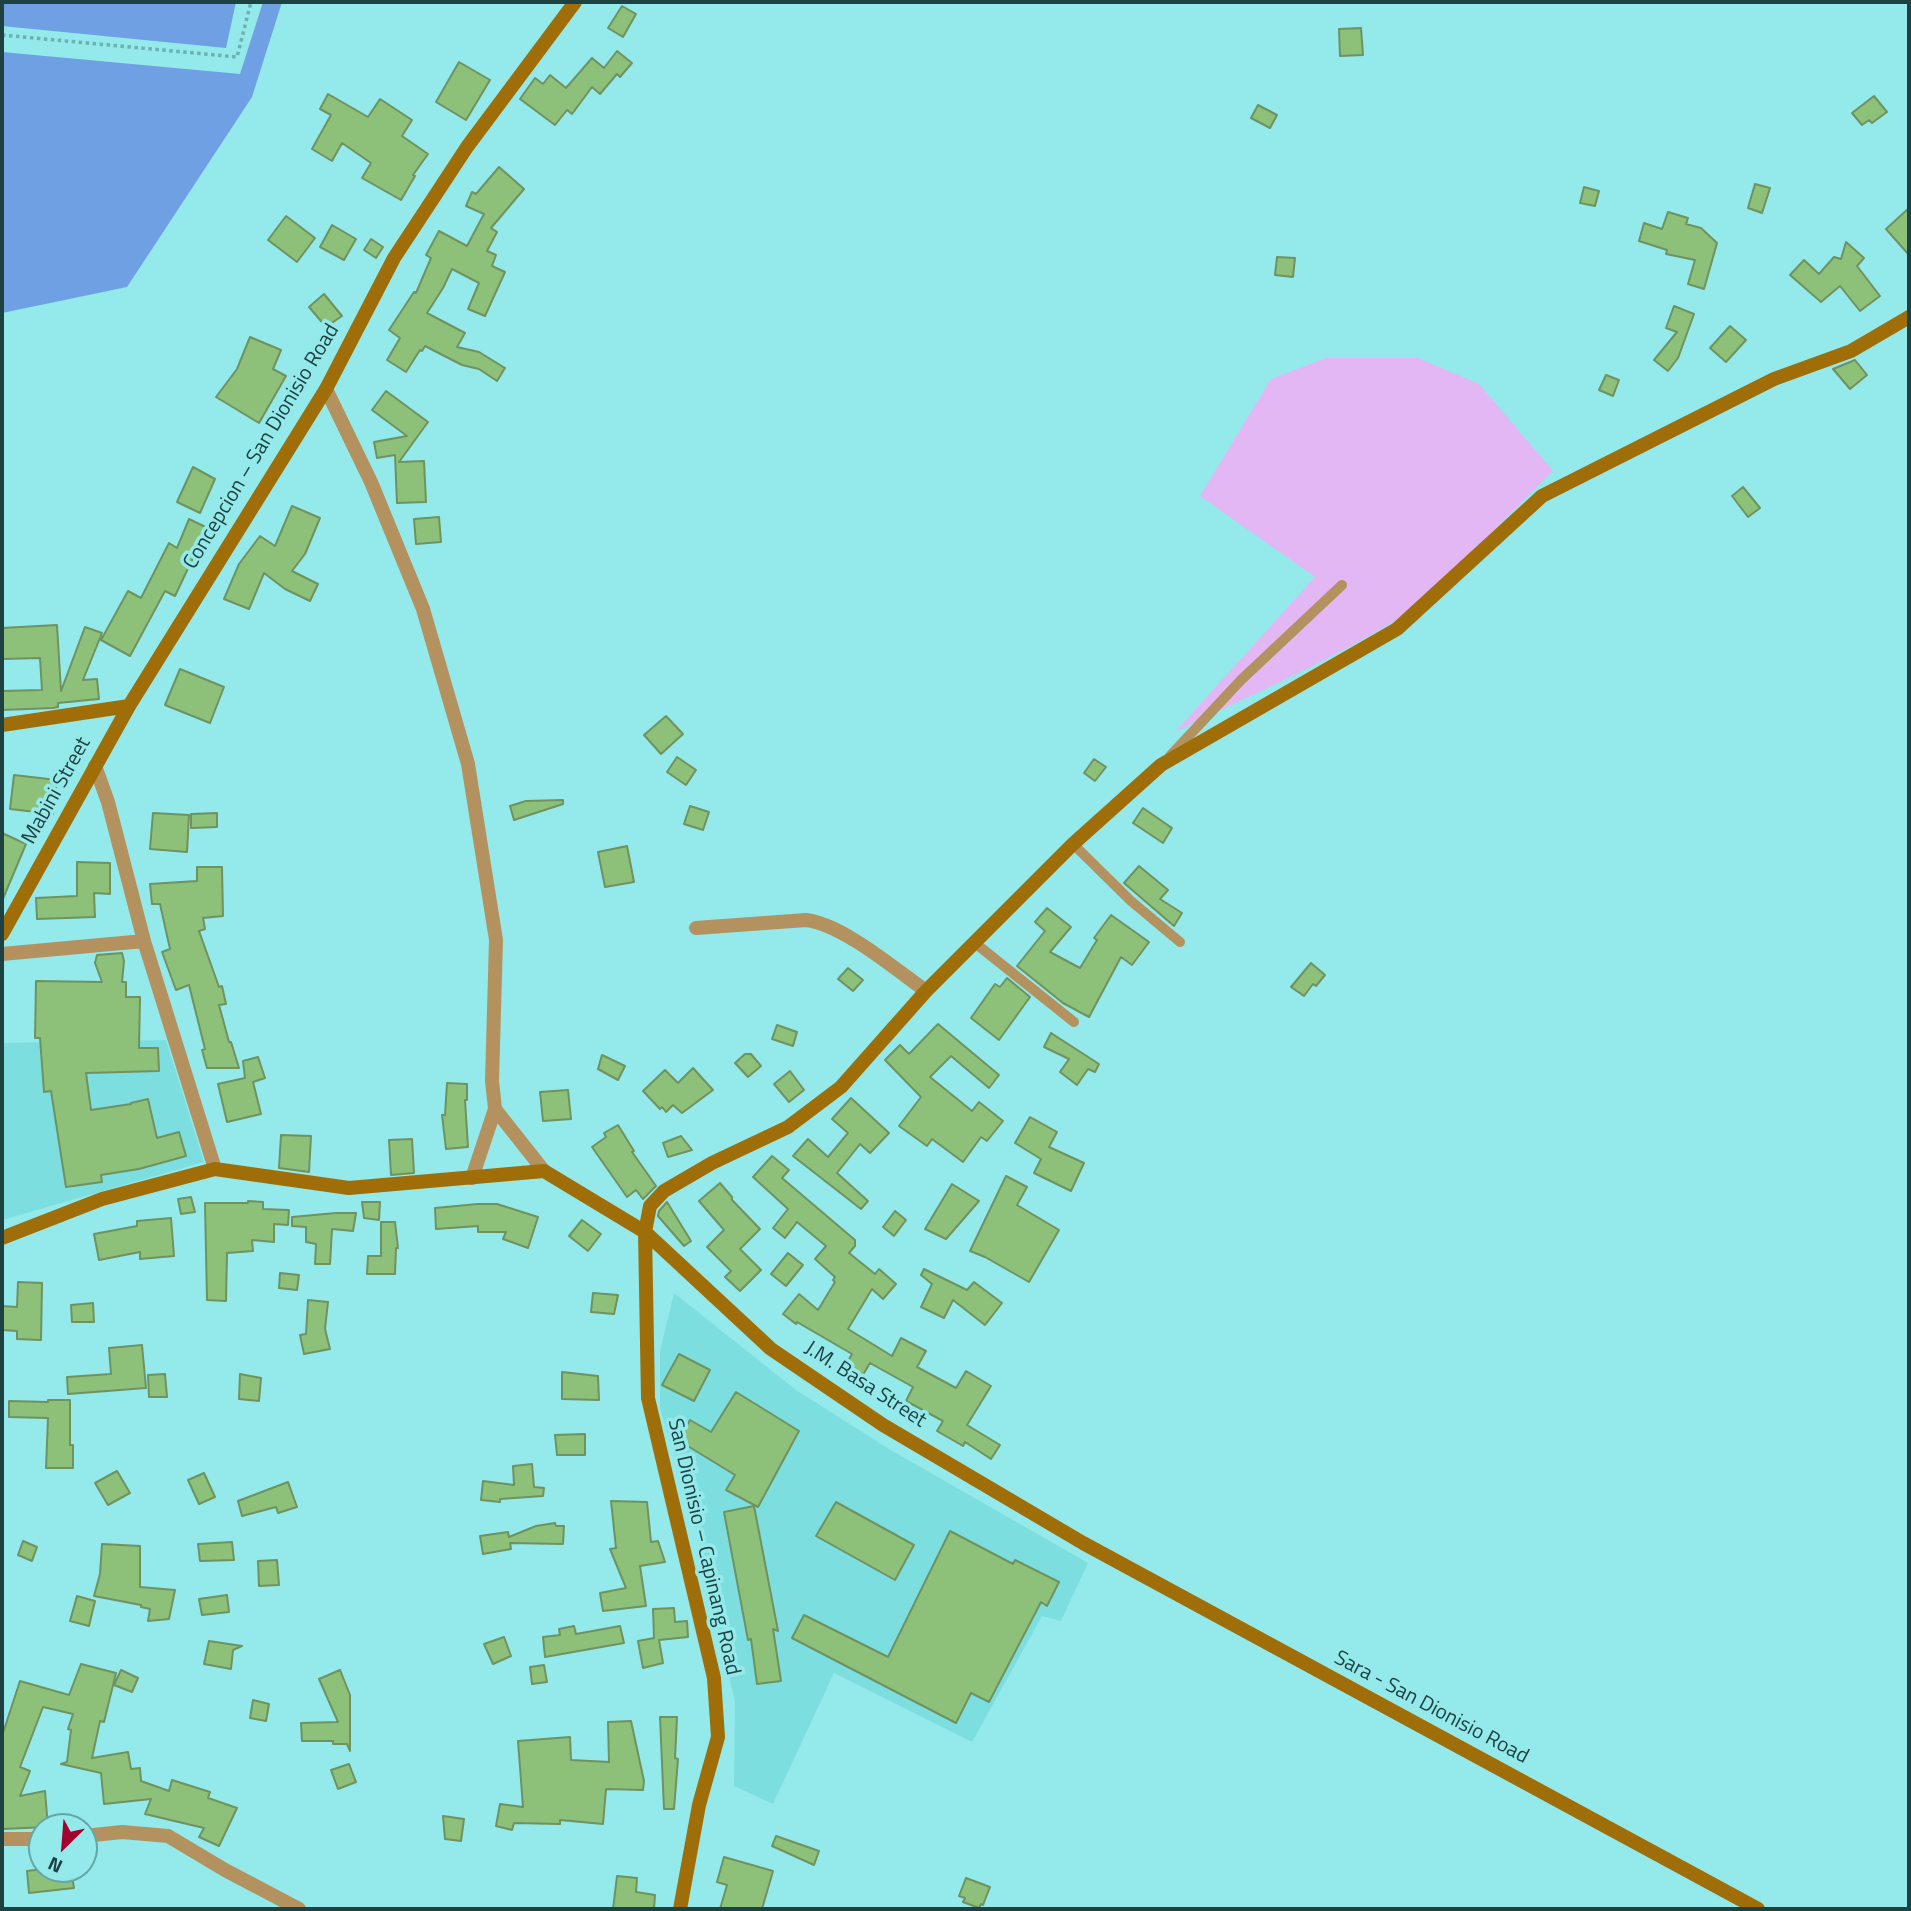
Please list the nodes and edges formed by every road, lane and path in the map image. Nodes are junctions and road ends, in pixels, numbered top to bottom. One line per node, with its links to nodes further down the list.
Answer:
1 (251, 2): 3 (path)
2 (575, 2): 5 (main road, Concepcion – San Dionisio Road)
3 (2, 35)
4 (1909, 317): 9 (main road, San Dionisio – Capinang Road)
5 (326, 389): 7 (main road, Concepcion – San Dionisio Road); 20 (street)
6 (1342, 585): 9 (lane)
7 (129, 706): 8 (main road); 10 (main road, Mabini Street)
8 (2, 725)
9 (1161, 765): 11 (main road, San Dionisio – Capinang Road)
10 (95, 766): 13 (main road, Mabini Street); 14 (street)
11 (1073, 844): 15 (lane); 16 (main road, San Dionisio – Capinang Road)
12 (696, 928): 18 (street)
13 (2, 934)
14 (144, 941): 17 (street); 21 (street)
15 (1180, 942)
16 (975, 943): 18 (main road, San Dionisio – Capinang Road); 19 (lane)
17 (2, 954)
18 (926, 990): 24 (main road, San Dionisio – Capinang Road)
19 (1074, 1022)
20 (495, 1109): 22 (street); 23 (street)
21 (215, 1169): 23 (main road); 25 (main road)
22 (544, 1171): 23 (main road); 24 (main road)
23 (472, 1178)
24 (645, 1232): 26 (main road, J.M. Basa Street); 31 (main road, San Dionisio – Capinang Road)
25 (2, 1238)
26 (1083, 1543): 32 (main road, Sara - San Dionisio Road)
27 (98, 1835): 30 (street)
28 (2, 1839): 29 (street)
29 (28, 1839)
30 (299, 1909)
31 (680, 1909)
32 (1758, 1909)

